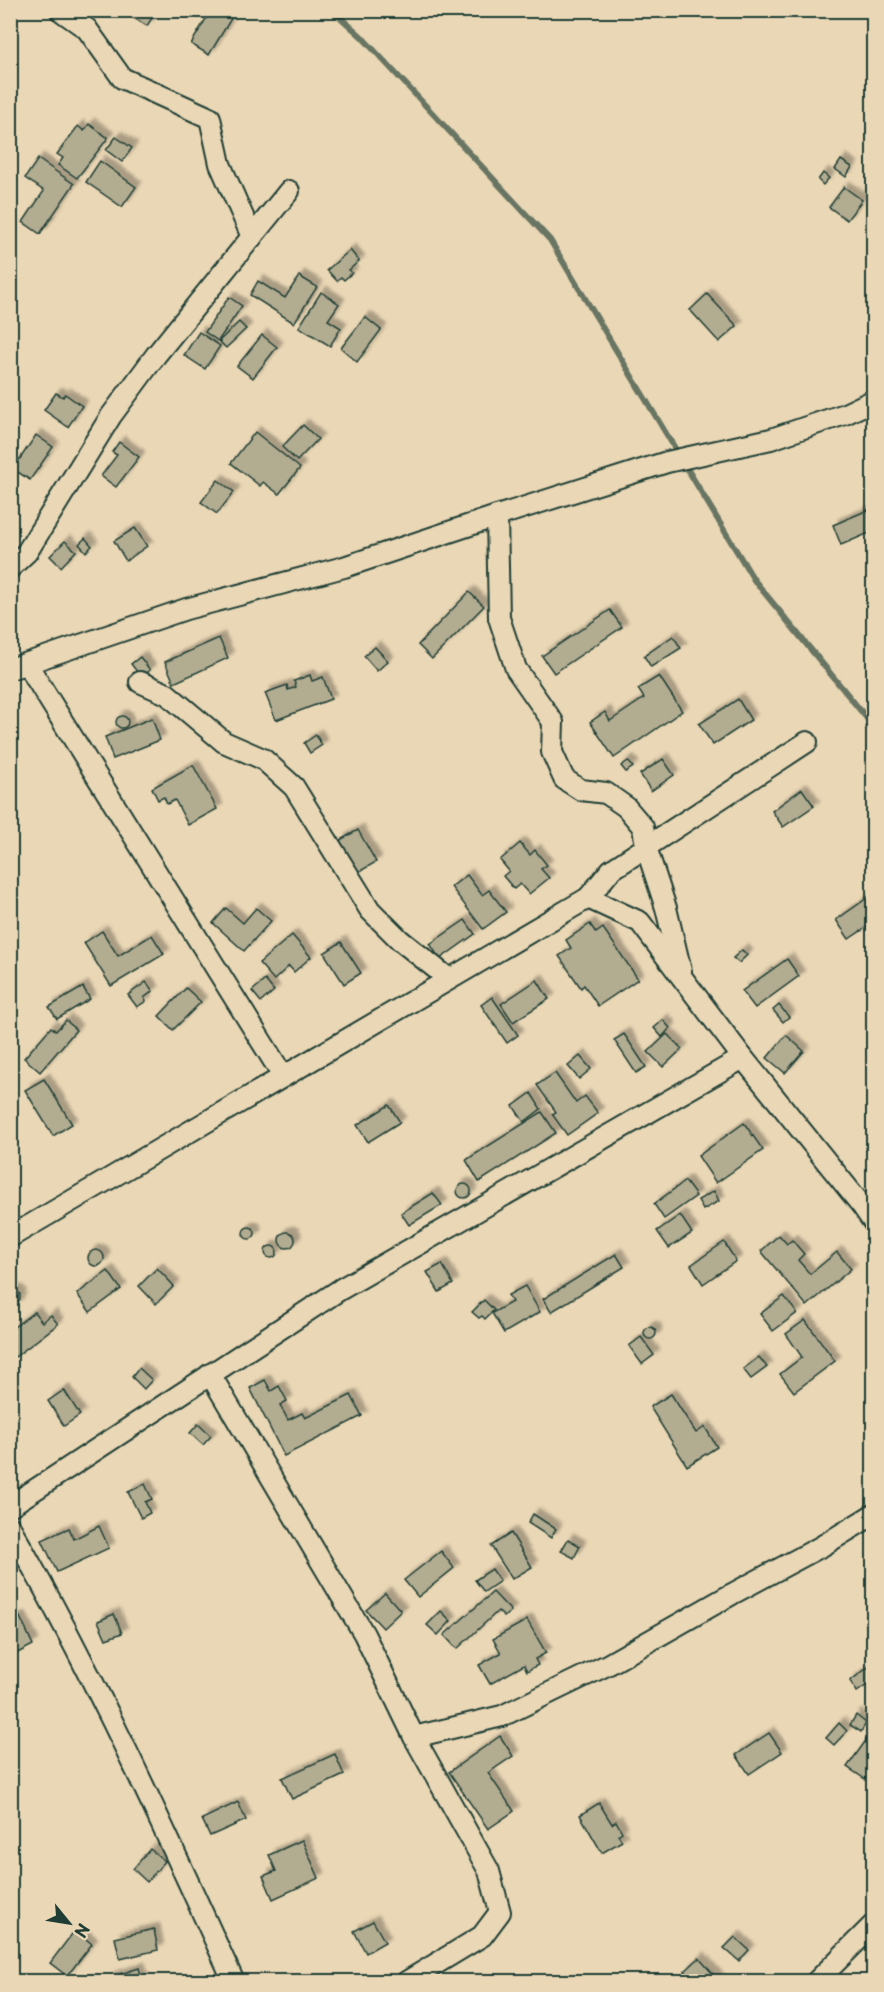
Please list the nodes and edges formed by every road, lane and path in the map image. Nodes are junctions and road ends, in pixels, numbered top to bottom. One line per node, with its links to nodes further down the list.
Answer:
1 (60, 10): 3 (street)
2 (289, 191): 3 (street)
3 (252, 237): 6 (street)
4 (873, 400): 5 (street)
5 (497, 516): 7 (street); 10 (street)
6 (10, 568)
7 (19, 667): 15 (street)
8 (140, 682): 12 (street)
9 (807, 742): 10 (street)
10 (646, 847): 11 (street); 13 (street)
11 (588, 898): 12 (street); 13 (street)
12 (449, 979): 15 (street)
13 (683, 979): 14 (street)
14 (743, 1058): 16 (street); 18 (street)
15 (284, 1076): 17 (street)
16 (873, 1223)
17 (10, 1237)
18 (210, 1374): 19 (street); 22 (street)
19 (10, 1506)
20 (873, 1515): 22 (street)
21 (10, 1527): 24 (street)
22 (414, 1737): 25 (street)
23 (873, 1924): 26 (street)
24 (234, 1982)
25 (406, 1982)
26 (816, 1982)

